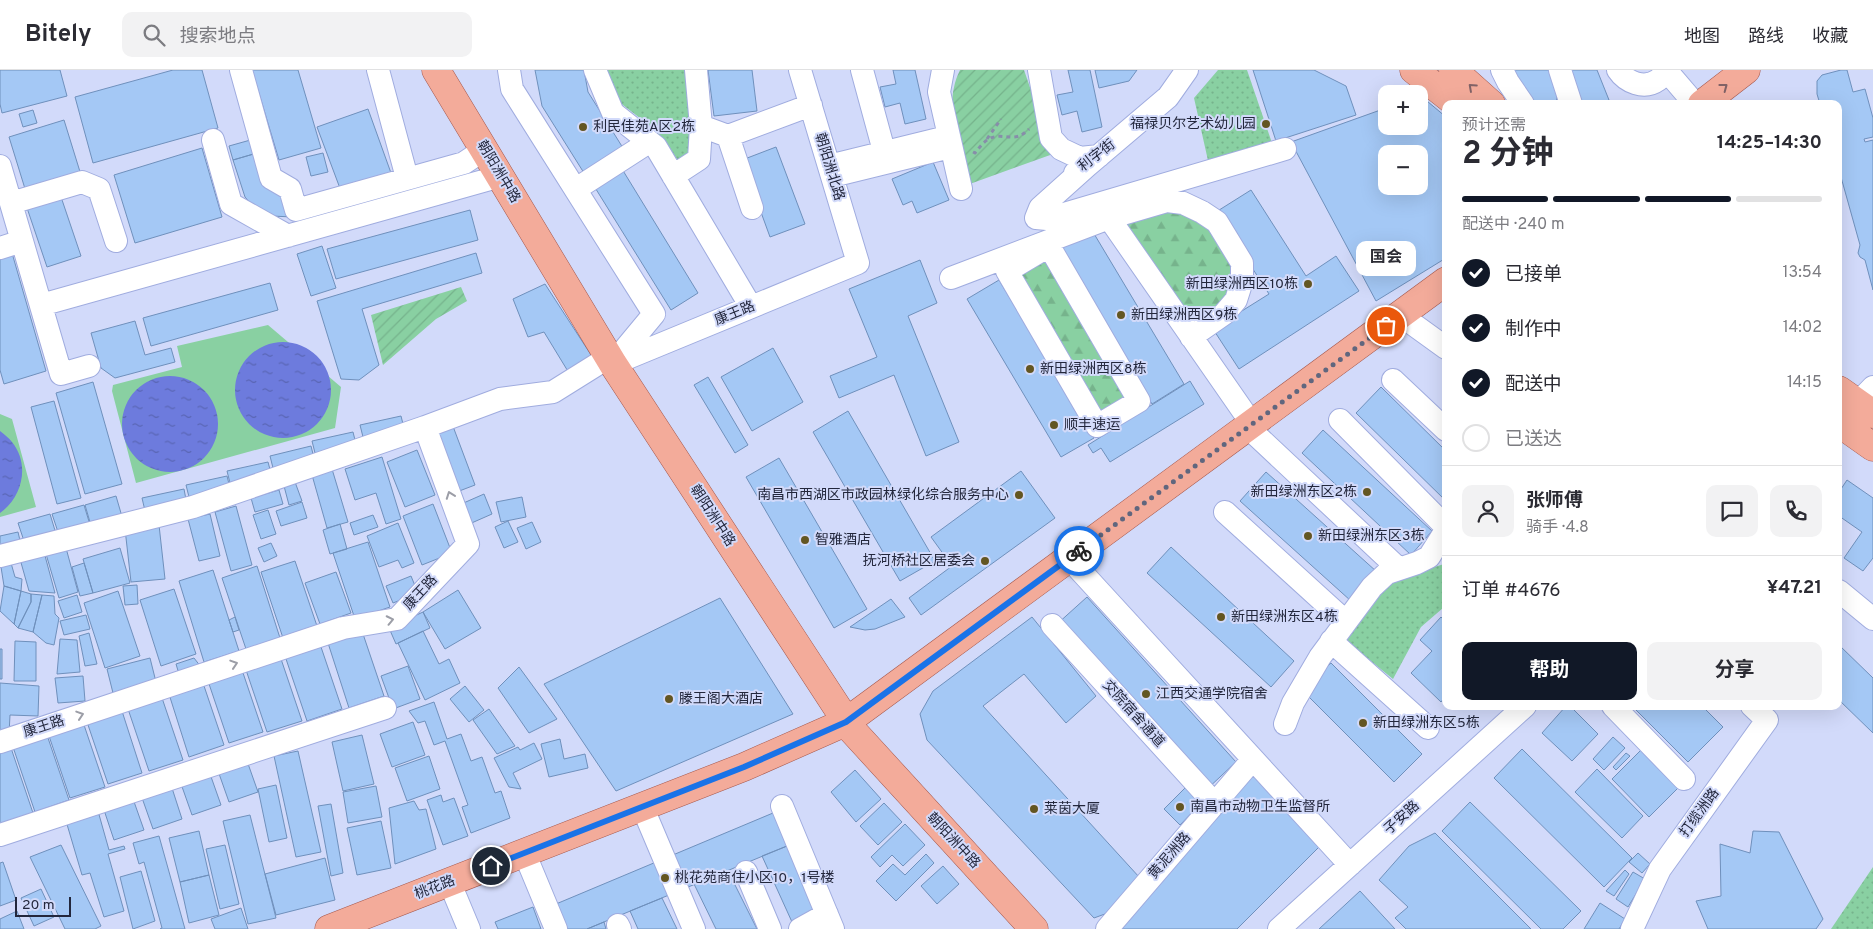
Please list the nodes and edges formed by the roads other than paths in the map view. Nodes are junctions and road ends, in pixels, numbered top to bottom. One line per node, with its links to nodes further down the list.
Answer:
1 (241, 70): 39 (street)
2 (378, 70): 39 (street)
3 (436, 70): 31 (main road, 朝阳洲中路)
4 (509, 70): 40 (street)
5 (595, 70): 29 (street)
6 (696, 70): 26 (street)
7 (800, 70): 25 (street, 朝阳洲北路)
8 (862, 70): 33 (street)
9 (943, 70): 30 (street)
10 (1039, 70): 34 (street)
11 (1187, 70): 34 (street, 利字街)
12 (1414, 70): 19 (main road)
13 (1453, 70): 20 (main road, one-way to 13)
14 (1502, 70): 21 (street)
15 (1560, 70): 22 (street)
16 (1618, 70): 17 (street)
17 (1666, 70): 23 (street)
18 (1746, 70): 24 (main road, one-way to 18)
19 (1451, 100)
20 (1487, 100)
21 (1520, 100)
22 (1570, 100)
23 (1692, 100)
24 (1707, 100)
25 (811, 105): 27 (street); 36 (street, 朝阳洲北路)
26 (701, 126): 27 (street); 38 (street)
27 (728, 136): 44 (street)
28 (213, 140): 46 (street)
29 (650, 142): 38 (street); 40 (street)
30 (947, 142): 33 (street); 41 (street)
31 (485, 149): 37 (main road, 朝阳洲中路); 39 (street)
32 (1285, 149): 34 (street)
33 (886, 157): 36 (street)
34 (1093, 160): 42 (street, 利字街)
35 (0, 166): 43 (street)
36 (830, 171): 51 (street, 朝阳洲北路)
37 (501, 176): 46 (street); 60 (main road, 朝阳洲中路)
38 (673, 176): 56 (street)
39 (407, 178)
40 (576, 189): 60 (street)
41 (961, 189)
42 (1043, 193)
43 (11, 204): 47 (street); 48 (street)
44 (752, 208)
45 (1109, 218): 49 (street); 58 (street); 58 (street)
46 (288, 236): 55 (street)
47 (116, 241)
48 (22, 242): 50 (street); 55 (street)
49 (1050, 243): 49 (street); 52 (street)
50 (0, 248)
51 (858, 263): 56 (street, 康王路)
52 (951, 278)
53 (1442, 284): 69 (main road)
54 (1442, 299): 57 (main road)
55 (41, 305): 61 (street)
56 (751, 307): 60 (street, 康王路)
57 (1410, 322): 59 (street); 69 (main road)
58 (1191, 336): 69 (street)
59 (1442, 345)
60 (611, 361): 68 (street, 康王路); 87 (main road, 朝阳洲中路)
61 (89, 366)
62 (1393, 380): 67 (street)
63 (1861, 399): 65 (street)
64 (1340, 420): 72 (street)
65 (1842, 420)
66 (1842, 425): 70 (main road)
67 (1442, 426)
68 (425, 427): 74 (street); 89 (street, 康王路, one-way to 68)
69 (1254, 430): 75 (main road); 76 (street); 87 (main road)
70 (1873, 447)
71 (1225, 512): 79 (street)
72 (1442, 524)
73 (1442, 535): 76 (street)
74 (0, 556)
75 (1076, 566): 87 (main road); 90 (street)
76 (1399, 569): 79 (street)
77 (1842, 593): 78 (street)
78 (1873, 619)
79 (1346, 622): 81 (street)
80 (1052, 625): 92 (street, 交院宿舍通道)
81 (1331, 641): 86 (street); 88 (street)
82 (384, 708): 95 (street)
83 (1521, 710): 97 (street, 子安路)
84 (1617, 710): 91 (street)
85 (1756, 710): 111 (street, 打缆洲路)
86 (1285, 724)
87 (849, 726): 94 (main road, 桃花路); 101 (main road, 桃花路); 108 (main road, 朝阳洲中路)
88 (1428, 728)
89 (0, 742)
90 (1253, 760): 92 (street, 黄泥洲路); 97 (street)
91 (1684, 779)
92 (1215, 804): 109 (street, 黄泥洲路)
93 (782, 806): 100 (street)
94 (647, 818): 96 (main road, 桃花路); 105 (street)
95 (0, 835)
96 (529, 864): 99 (main road, 桃花路); 104 (street)
97 (1350, 865): 110 (street, 子安路)
98 (746, 872): 106 (street)
99 (454, 893): 102 (main road, 桃花路); 103 (street)
100 (830, 921): 107 (street)
101 (329, 929)
102 (362, 929)
103 (469, 929)
104 (556, 929)
105 (694, 929)
106 (770, 929)
107 (800, 929)
108 (1034, 929)
109 (1106, 929)
110 (1279, 929)
111 (1632, 929)

